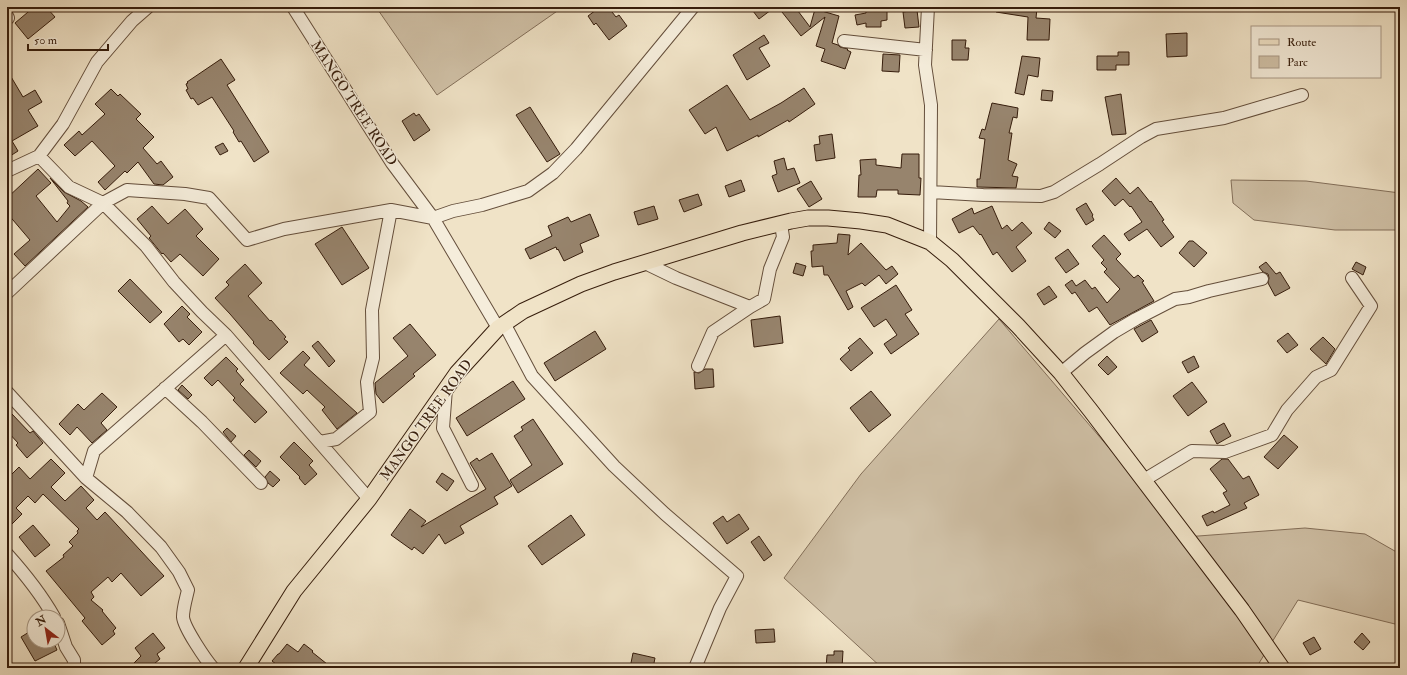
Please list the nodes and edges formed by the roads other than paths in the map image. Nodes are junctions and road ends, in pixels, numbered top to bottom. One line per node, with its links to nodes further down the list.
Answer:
1 (148, 7): 8 (street)
2 (293, 7): 13 (street, MANGO TREE ROAD)
3 (693, 7): 13 (street)
4 (928, 7): 6 (street)
5 (844, 41): 6 (street)
6 (926, 50): 10 (street)
7 (1302, 95): 10 (street)
8 (39, 156): 9 (street); 11 (street)
9 (7, 171)
10 (931, 192): 15 (street)
11 (103, 203): 12 (street); 19 (street); 22 (street)
12 (391, 210): 13 (street); 28 (street)
13 (434, 218): 21 (street, MANGO TREE ROAD)
14 (781, 224): 15 (main road); 16 (main road); 20 (street)
15 (930, 242): 24 (main road)
16 (645, 263): 20 (street); 21 (main road)
17 (1352, 278): 30 (street)
18 (1262, 279): 24 (street)
19 (7, 293)
20 (750, 307): 23 (street)
21 (501, 326): 26 (main road, MANGO TREE ROAD); 40 (street)
22 (226, 335): 25 (street); 28 (street)
23 (698, 366)
24 (1061, 372): 30 (main road)
25 (165, 388): 29 (street); 31 (street)
26 (446, 389): 32 (street); 33 (main road, MANGO TREE ROAD)
27 (7, 392): 29 (street)
28 (320, 442): 33 (street)
29 (86, 478): 38 (street)
30 (1144, 480): 41 (main road)
31 (260, 483)
32 (472, 485)
33 (369, 499): 39 (main road, MANGO TREE ROAD)
34 (7, 554): 35 (street)
35 (50, 609)
36 (66, 647): 37 (street)
37 (74, 668)
38 (213, 668)
39 (246, 668)
40 (695, 668)
41 (1282, 668)

